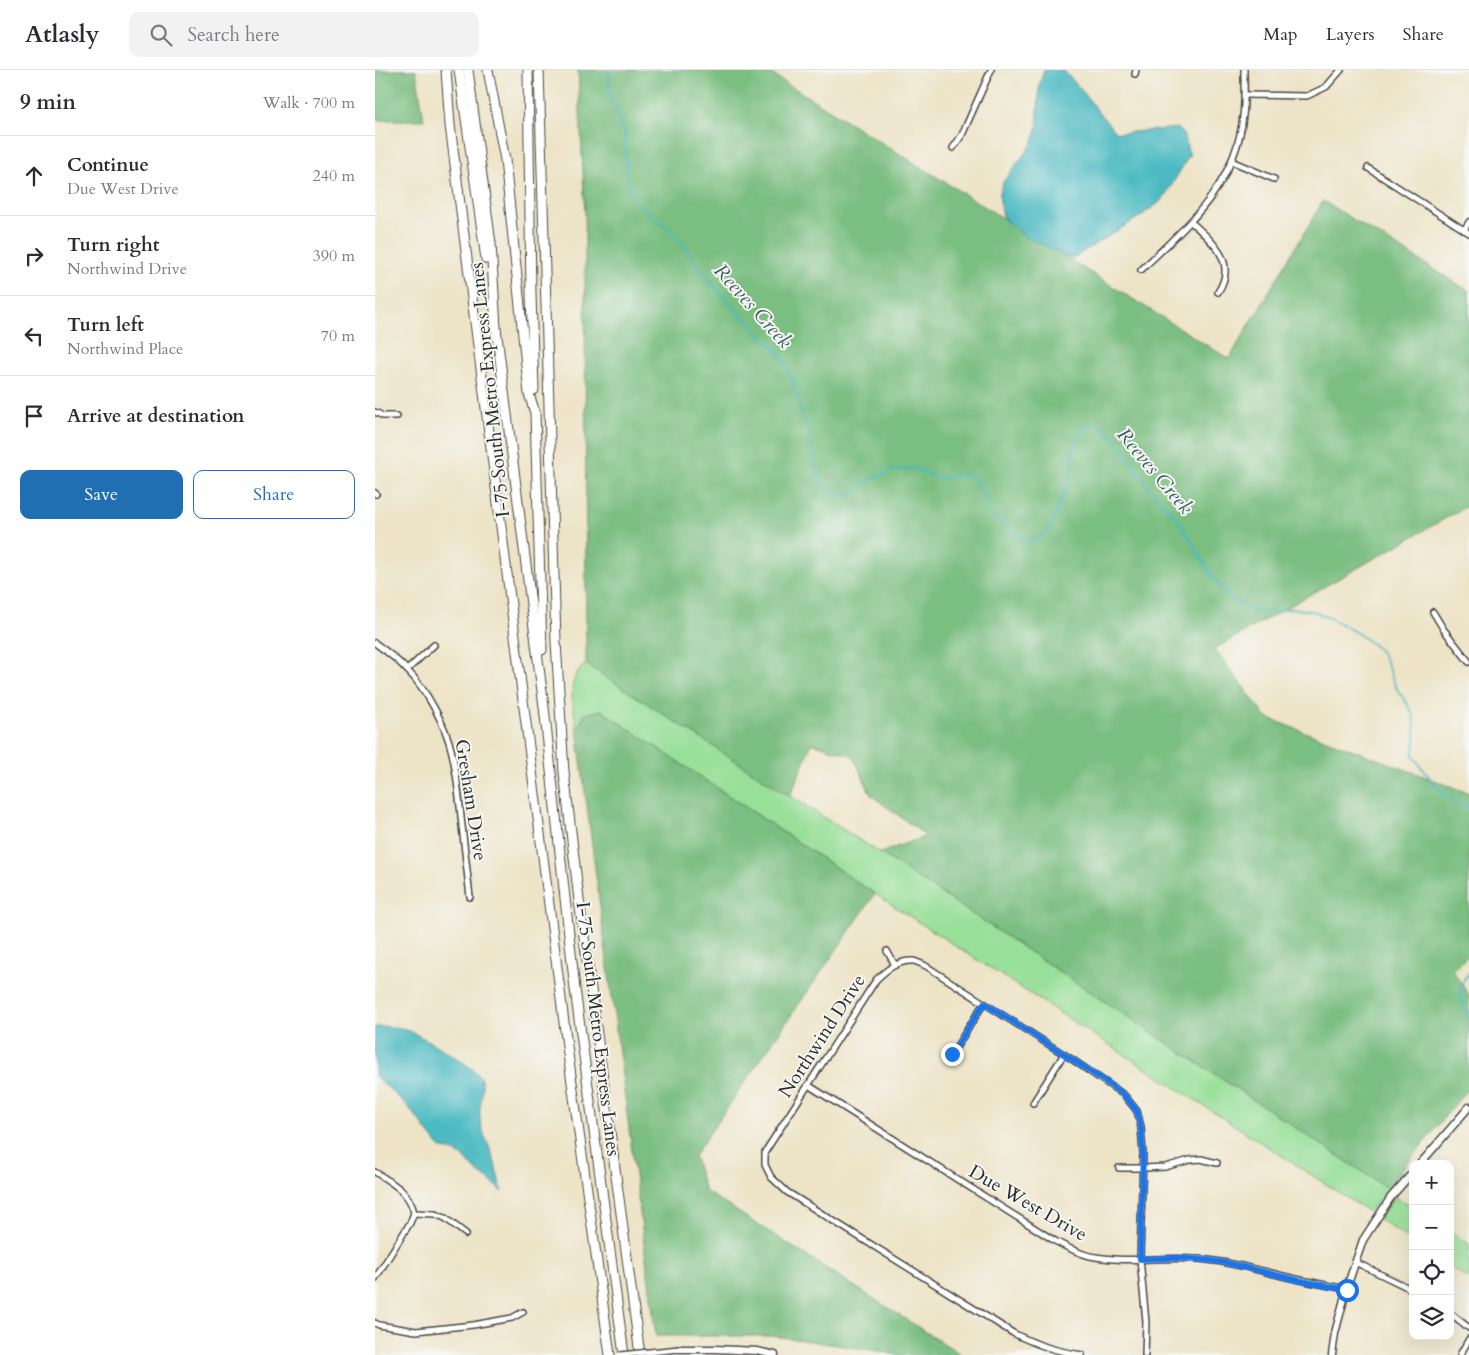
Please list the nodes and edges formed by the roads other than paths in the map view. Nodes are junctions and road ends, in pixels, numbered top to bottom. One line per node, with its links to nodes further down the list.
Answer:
1 (441, 70): 12 (highway)
2 (446, 70): 12 (highway)
3 (459, 70): 22 (highway)
4 (468, 70): 22 (highway, I-75 South Metro Express Lanes)
5 (488, 70): 24 (highway, I-75 South Metro Express Lanes)
6 (528, 70): 24 (highway)
7 (539, 70): 63 (highway)
8 (991, 70): 13 (street)
9 (1244, 70): 11 (street)
10 (1341, 70): 11 (street)
11 (1244, 95): 14 (street)
12 (451, 124): 60 (highway)
13 (953, 148)
14 (1231, 161): 16 (street); 17 (street)
15 (1368, 168): 19 (street)
16 (1274, 178)
17 (1191, 222): 20 (street); 21 (street)
18 (1469, 222): 19 (street)
19 (1467, 232)
20 (1141, 270)
21 (1218, 292)
22 (496, 326): 31 (highway, I-75 South Metro Express Lanes)
23 (375, 412): 25 (street)
24 (535, 413): 31 (highway, I-75 South Metro Express Lanes)
25 (397, 416)
26 (1433, 612): 29 (street)
27 (375, 643): 30 (street, Gresham Drive)
28 (434, 645): 30 (street)
29 (1469, 662)
30 (407, 670): 32 (street, Gresham Drive)
31 (544, 707): 62 (highway, I-75 South Metro Express Lanes)
32 (470, 897)
33 (887, 951): 34 (street)
34 (895, 965): 35 (street); 38 (street, Northwind Drive)
35 (984, 1003): 36 (street); 37 (street)
36 (952, 1054)
37 (1064, 1054): 39 (street); 44 (street)
38 (808, 1085): 49 (street, Due West Drive); 65 (street, Northwind Drive)
39 (1033, 1103)
40 (1469, 1107): 41 (street)
41 (1423, 1160)
42 (1217, 1163): 44 (street)
43 (1119, 1168): 44 (street)
44 (1143, 1168): 49 (street)
45 (375, 1172): 47 (street)
46 (1409, 1177): 50 (street)
47 (414, 1213): 48 (street); 51 (street)
48 (466, 1234)
49 (1140, 1259): 53 (street, Due West Drive); 66 (street)
50 (1355, 1262): 52 (street); 53 (street)
51 (375, 1279)
52 (1409, 1288)
53 (1347, 1290): 67 (street)
54 (523, 1312): 56 (street)
55 (1454, 1316): 57 (street)
56 (375, 1323)
57 (1469, 1328)
58 (1469, 1339): 68 (street)
59 (679, 1349): 61 (street, bridge); 64 (street)
60 (610, 1355)
61 (620, 1355)
62 (624, 1355)
63 (641, 1355)
64 (775, 1355)
65 (1081, 1355)
66 (1145, 1355)
67 (1332, 1355)
68 (1460, 1355)

